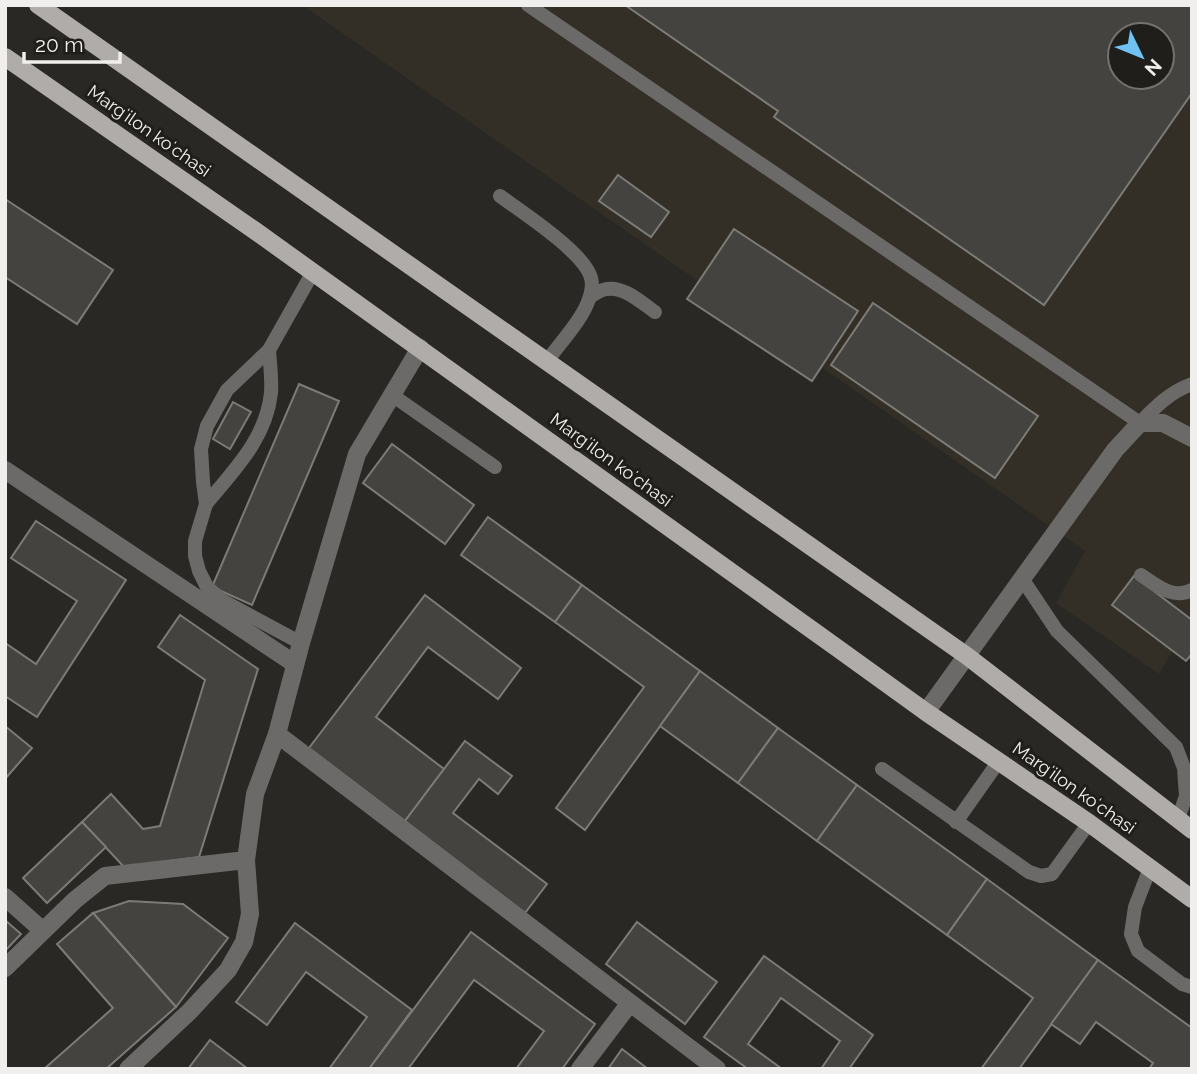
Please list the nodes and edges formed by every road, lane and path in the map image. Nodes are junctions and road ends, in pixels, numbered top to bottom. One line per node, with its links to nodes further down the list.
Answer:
1 (528, 5): 13 (lane)
2 (40, 6): 10 (main road, Margʻilon koʻchasi)
3 (5, 57): 5 (main road, Margʻilon koʻchasi)
4 (500, 196): 6 (lane)
5 (313, 272): 8 (main road, Margʻilon koʻchasi); 9 (lane)
6 (591, 296): 7 (lane); 10 (lane)
7 (655, 312)
8 (420, 348): 12 (street); 24 (main road, Margʻilon koʻchasi)
9 (269, 350): 17 (lane); 17 (lane)
10 (547, 362): 22 (main road, Margʻilon koʻchasi)
11 (1192, 384): 13 (lane)
12 (392, 395): 15 (lane); 21 (street)
13 (1140, 424): 14 (street); 19 (street)
14 (1192, 439)
15 (495, 467)
16 (5, 470): 23 (street)
17 (206, 504): 21 (lane)
18 (1140, 575): 20 (lane)
19 (1023, 580): 22 (street); 30 (lane)
20 (1192, 590)
21 (301, 643): 23 (street)
22 (967, 656): 24 (street); 30 (main road, Margʻilon koʻchasi)
23 (295, 664): 25 (street)
24 (926, 712): 26 (main road, Margʻilon koʻchasi)
25 (277, 734): 31 (street); 38 (street)
26 (999, 761): 28 (lane); 29 (main road, Margʻilon koʻchasi)
27 (882, 769): 28 (lane)
28 (956, 822): 29 (lane)
29 (1089, 823): 32 (main road, Margʻilon koʻchasi)
30 (1185, 824)
31 (246, 860): 35 (street); 39 (street)
32 (1150, 868): 34 (main road, Margʻilon koʻchasi); 37 (lane)
33 (5, 897): 35 (street)
34 (1192, 898)
35 (42, 930): 36 (street)
36 (5, 968)
37 (1192, 987)
38 (630, 1003): 40 (street); 41 (street)
39 (128, 1069)
40 (580, 1069)
41 (717, 1069)

